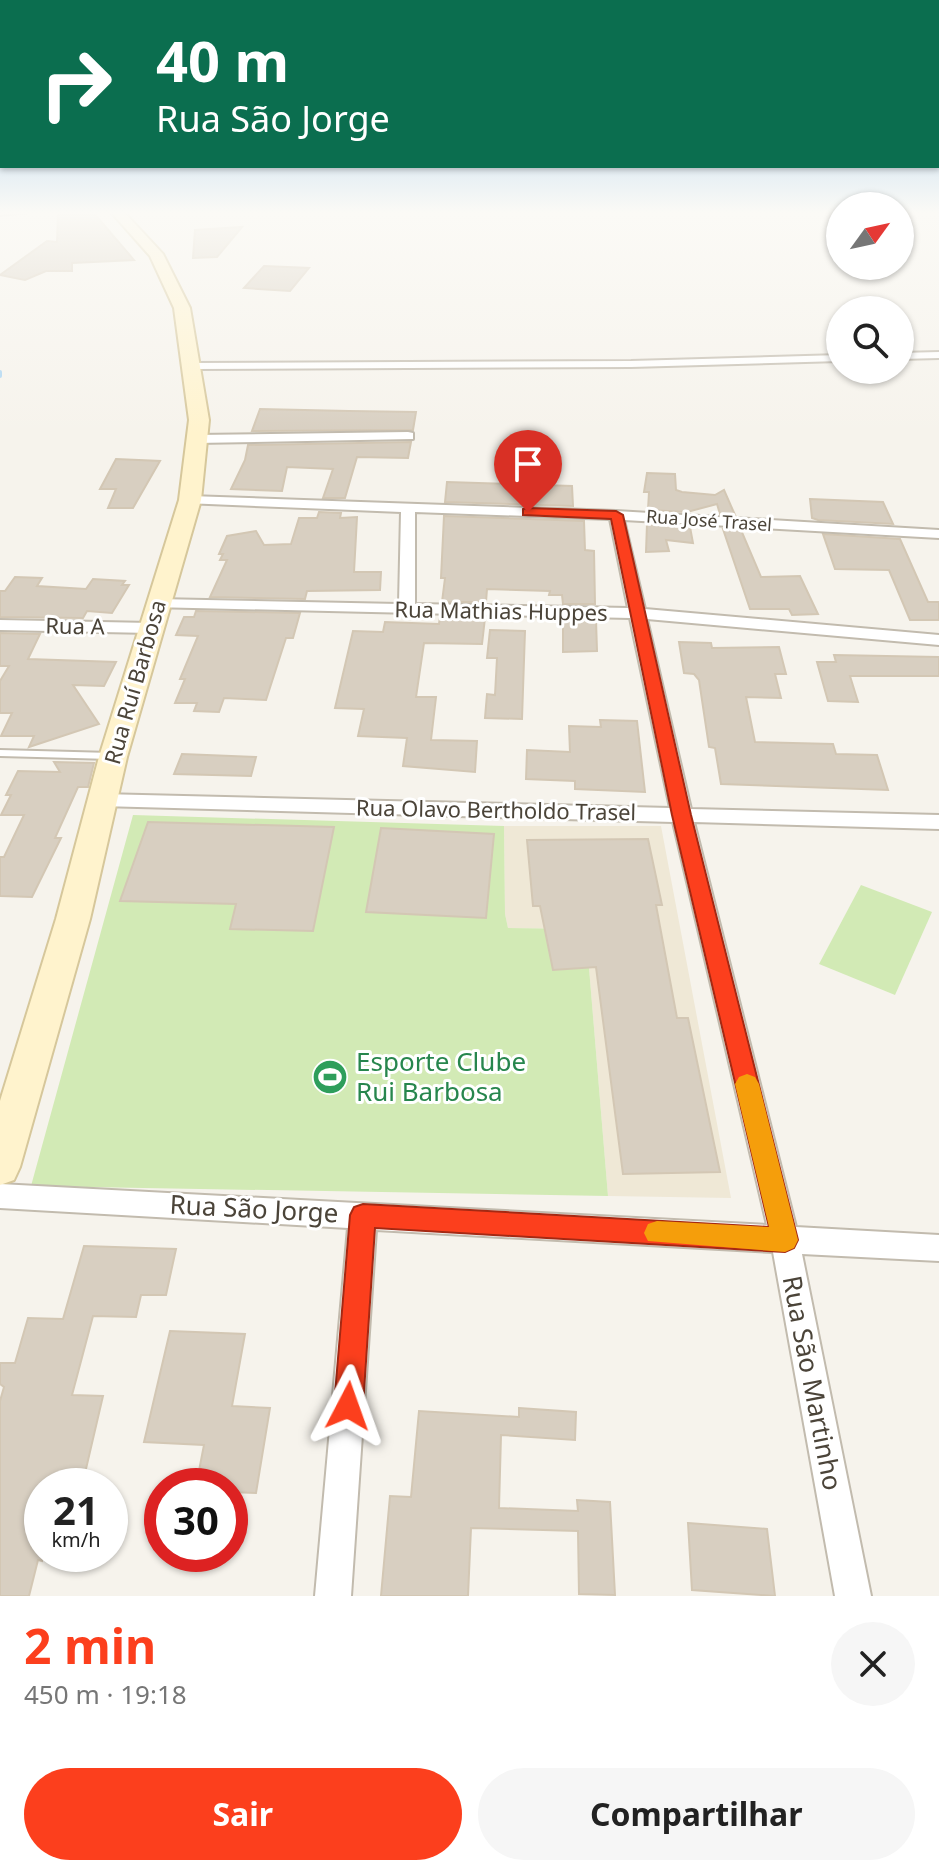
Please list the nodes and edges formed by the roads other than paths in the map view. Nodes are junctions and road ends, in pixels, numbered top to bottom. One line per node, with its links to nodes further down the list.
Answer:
1 (174, 285): 5 (main road, Rua Ruí Barbosa)
2 (939, 355): 3 (street)
3 (914, 356)
4 (826, 358): 5 (street)
5 (191, 366): 7 (main road, Rua Ruí Barbosa)
6 (408, 436): 7 (street)
7 (196, 439): 8 (main road, Rua Ruí Barbosa)
8 (190, 500): 9 (street, Rua José Trasel); 14 (main road, Rua Ruí Barbosa)
9 (408, 507): 10 (street, Rua José Trasel); 12 (street)
10 (616, 515): 11 (street, Rua José Trasel); 13 (street, Rua São Martinho)
11 (939, 534)
12 (407, 608): 13 (street, Rua Mathias Huppes); 14 (street, Rua Mathias Huppes)
13 (638, 613): 16 (street, Rua Mathias Huppes); 20 (street, Rua São Martinho)
14 (154, 616): 15 (street, Rua A); 18 (main road, Rua Ruí Barbosa)
15 (0, 625)
16 (939, 640)
17 (0, 753): 18 (lane)
18 (113, 757): 19 (main road, Rua Ruí Barbosa)
19 (101, 800): 20 (street, Rua Olavo Bertholdo Trasel); 22 (main road, Rua Ruí Barbosa)
20 (682, 815): 21 (street, Rua Olavo Bertholdo Trasel); 26 (street, Rua São Martinho)
21 (939, 822)
22 (11, 1092): 23 (main road, Rua Ruí Barbosa)
23 (0, 1167)
24 (0, 1196): 25 (street, Rua São Jorge)
25 (363, 1215): 26 (street, Rua São Jorge); 28 (street)
26 (785, 1240): 27 (street, Rua São Jorge); 29 (street, Rua São Martinho)
27 (939, 1248)
28 (333, 1596)
29 (853, 1596)

